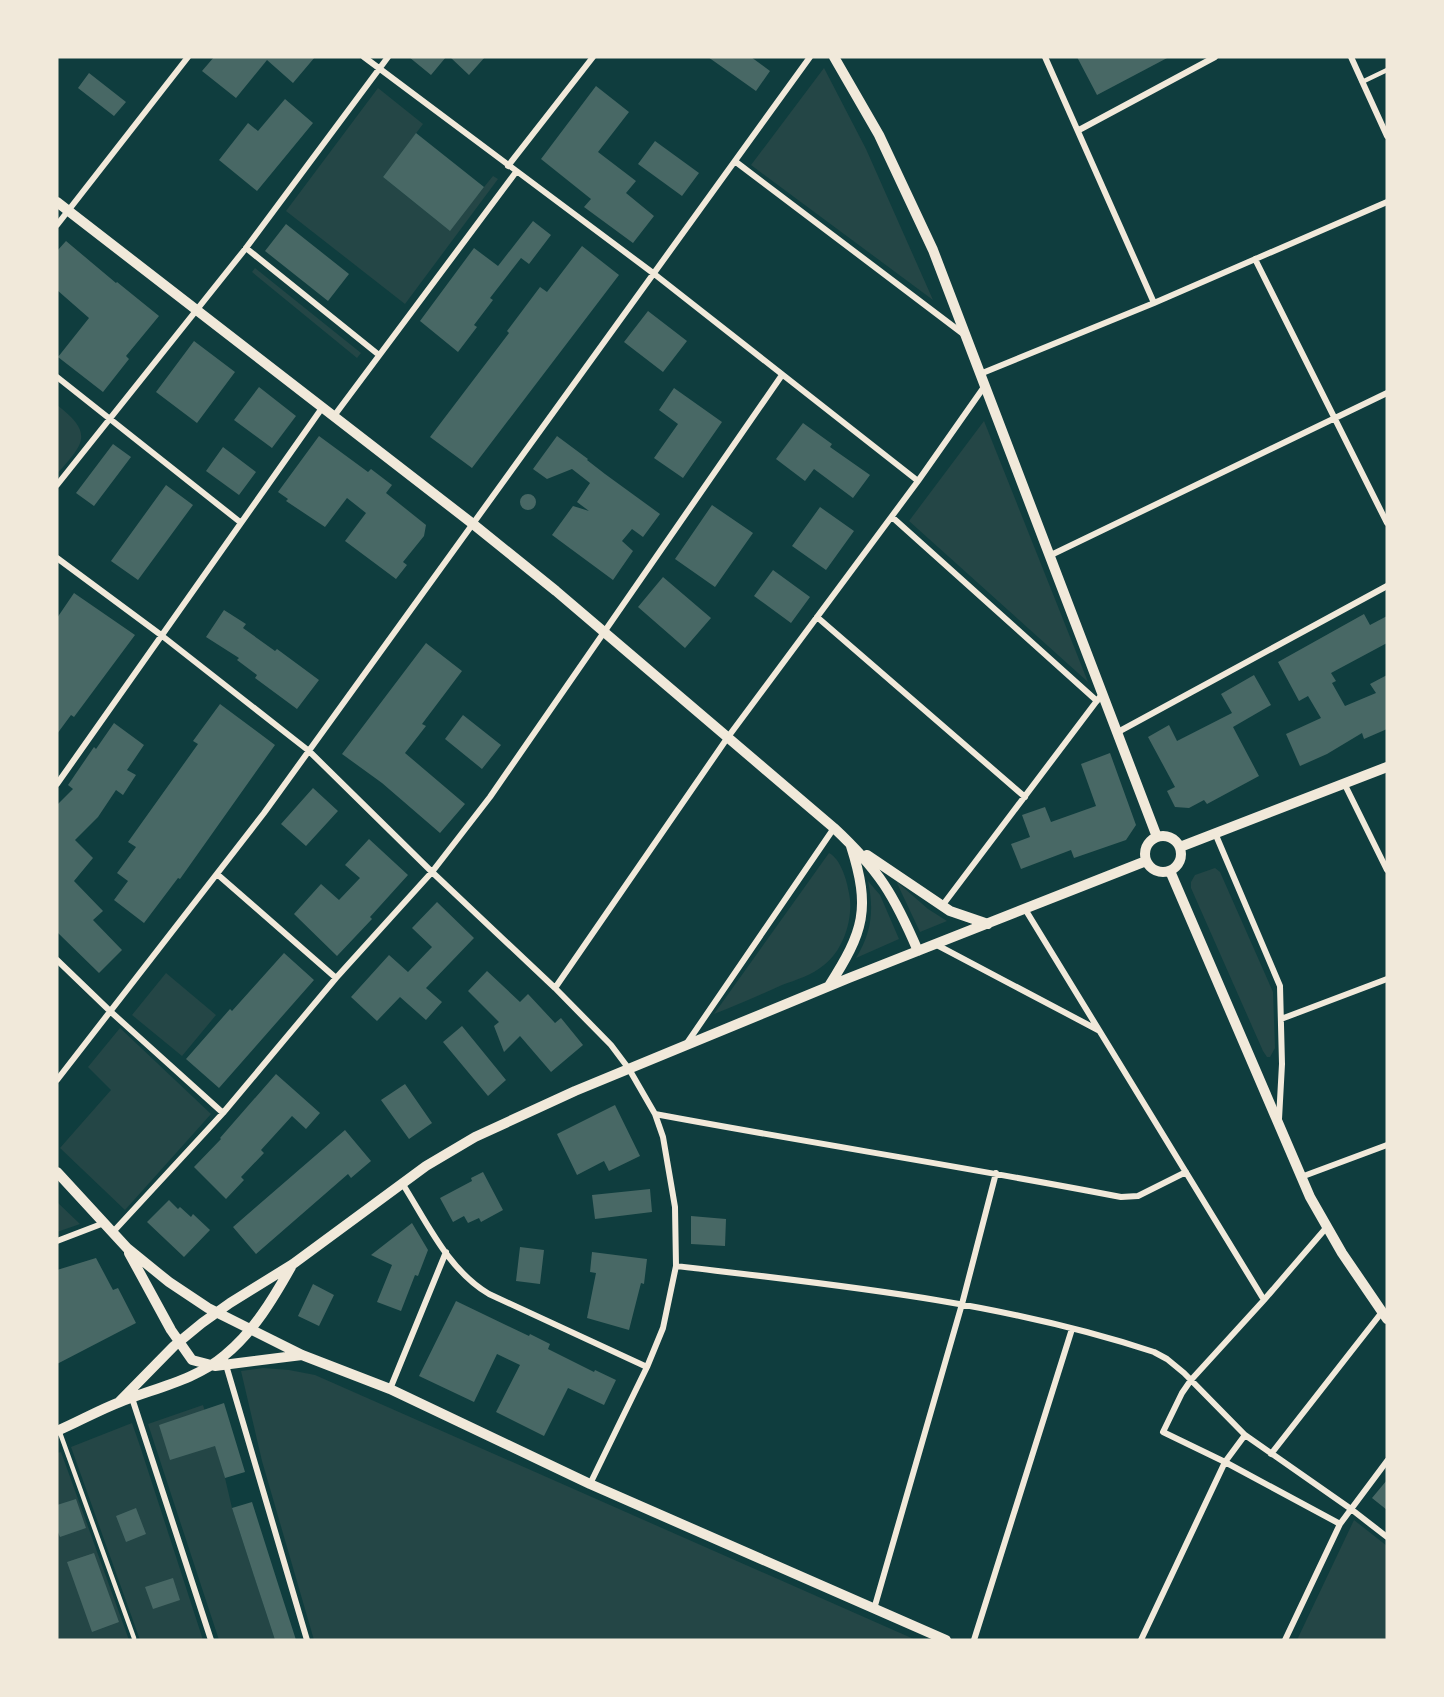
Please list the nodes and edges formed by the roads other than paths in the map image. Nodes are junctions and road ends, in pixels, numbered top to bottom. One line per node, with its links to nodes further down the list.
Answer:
1 (188, 57): 21 (street)
2 (364, 57): 11 (street)
3 (388, 57): 11 (street)
4 (593, 57): 17 (street)
5 (810, 57): 16 (street)
6 (834, 57): 28 (street)
7 (1045, 57): 14 (street)
8 (1215, 57): 10 (street)
9 (1351, 57): 13 (street)
10 (1205, 59): 14 (street)
11 (379, 69): 17 (street); 23 (street)
12 (1387, 70): 13 (lane)
13 (1362, 82): 15 (street)
14 (1078, 130): 26 (street)
15 (1387, 136)
16 (736, 162): 25 (street); 28 (street)
17 (508, 166): 18 (street)
18 (516, 172): 25 (street); 29 (street)
19 (1387, 202): 24 (street)
20 (57, 203): 21 (street)
21 (68, 211): 22 (street); 27 (street)
22 (57, 225)
23 (246, 248): 27 (street); 29 (street)
24 (1254, 259): 26 (street); 37 (street)
25 (653, 273): 31 (street); 44 (street)
26 (1154, 303): 30 (street)
27 (197, 311): 35 (street); 38 (street)
28 (965, 335): 30 (street)
29 (379, 355): 36 (street)
30 (979, 374): 33 (street)
31 (782, 375): 39 (street); 49 (street)
32 (57, 377): 38 (street)
33 (984, 387): 39 (street); 45 (street)
34 (1387, 393): 37 (street)
35 (322, 408): 36 (street); 42 (street)
36 (334, 416): 44 (street)
37 (1334, 418): 43 (street); 45 (street)
38 (109, 419): 40 (street); 42 (street)
39 (918, 481): 41 (street)
40 (57, 484)
41 (892, 517): 48 (street); 51 (street)
42 (240, 522): 50 (street)
43 (1387, 523)
44 (473, 524): 49 (street); 54 (street)
45 (1051, 555): 51 (street)
46 (57, 558): 50 (street)
47 (1387, 586): 52 (street)
48 (817, 617): 53 (street); 58 (street)
49 (604, 630): 53 (street); 67 (street)
50 (161, 635): 54 (street); 57 (street)
51 (1100, 697): 52 (street); 58 (street)
52 (1118, 732): 61 (street)
53 (728, 737): 59 (street); 78 (street)
54 (309, 752): 67 (street); 68 (street)
55 (1387, 767): 56 (street)
56 (1344, 783): 60 (street); 65 (street)
57 (57, 784)
58 (1025, 797): 69 (street)
59 (834, 828): 62 (street); 82 (street)
60 (1215, 833): 63 (street); 80 (street)
61 (1157, 837): 63 (street); 64 (street)
62 (850, 843): 69 (street); 73 (street); 77 (street)
63 (1180, 847): 66 (street)
64 (1146, 861): 66 (street); 70 (street)
65 (1387, 870)
66 (1170, 871): 87 (street)
67 (432, 872): 75 (street); 78 (street)
68 (217, 874): 75 (street); 79 (street)
69 (942, 906): 71 (street)
70 (1026, 909): 71 (street); 81 (street)
71 (988, 924): 72 (street)
72 (935, 944): 73 (street); 81 (street)
73 (918, 951): 77 (street)
74 (57, 960): 79 (street)
75 (336, 978): 85 (street)
76 (1387, 979): 80 (street)
77 (829, 986): 82 (street)
78 (555, 987): 83 (street)
79 (111, 1012): 84 (street); 85 (street)
80 (1281, 1019): 87 (street)
81 (1099, 1030): 90 (street)
82 (685, 1046): 83 (street)
83 (629, 1069): 86 (street); 93 (street)
84 (57, 1080)
85 (223, 1113): 96 (street)
86 (655, 1114): 91 (street); 101 (street)
87 (1278, 1122): 92 (street)
88 (1387, 1145): 92 (street)
89 (57, 1172): 94 (street)
90 (1186, 1172): 91 (street); 102 (street)
91 (996, 1173): 103 (street)
92 (1301, 1177): 95 (street)
93 (402, 1183): 99 (street); 100 (street)
94 (104, 1223): 96 (street); 97 (street)
95 (1326, 1228): 102 (street); 105 (street)
96 (113, 1232): 98 (street)
97 (57, 1241)
98 (127, 1248): 104 (street); 108 (street)
99 (446, 1252): 112 (street); 114 (street)
100 (293, 1264): 104 (street); 106 (street)
101 (676, 1266): 103 (street); 112 (street)
102 (1264, 1300): 113 (street)
103 (962, 1304): 107 (street); 126 (street)
104 (217, 1312): 106 (street); 108 (street)
105 (1384, 1316): 119 (street)
106 (251, 1329): 109 (street); 110 (street)
107 (1072, 1329): 113 (street); 131 (street)
108 (178, 1342): 110 (street); 116 (street)
109 (302, 1355): 111 (street); 114 (street)
110 (212, 1365): 111 (street); 115 (street)
111 (226, 1365): 129 (street)
112 (647, 1367): 122 (street)
113 (1191, 1380): 118 (street); 121 (street)
114 (390, 1389): 122 (street)
115 (132, 1398): 116 (street); 128 (street)
116 (119, 1402): 117 (street)
117 (58, 1431): 127 (lane)
118 (1245, 1435): 119 (street); 121 (street)
119 (1271, 1454): 123 (street)
120 (1387, 1461): 123 (street)
121 (1225, 1462): 124 (street); 132 (street)
122 (590, 1484): 126 (street)
123 (1352, 1509): 124 (street); 125 (street)
124 (1340, 1524): 133 (street)
125 (1387, 1537)
126 (874, 1609): 130 (street)
127 (134, 1638)
128 (211, 1640)
129 (307, 1640)
130 (946, 1640)
131 (974, 1640)
132 (1141, 1640)
133 (1285, 1640)

